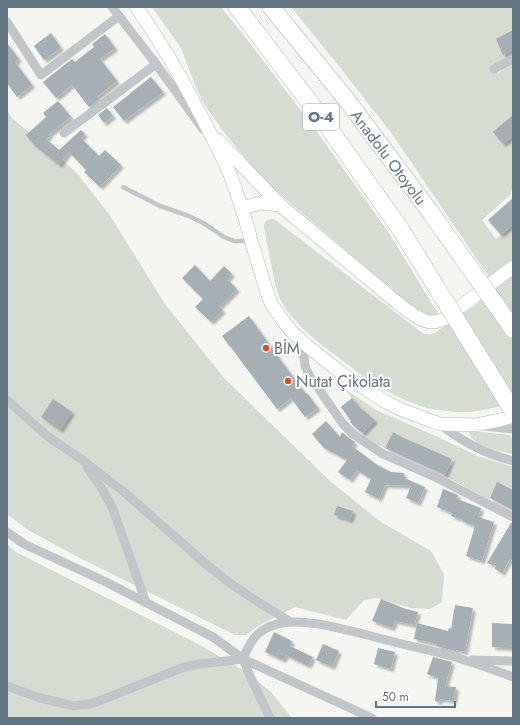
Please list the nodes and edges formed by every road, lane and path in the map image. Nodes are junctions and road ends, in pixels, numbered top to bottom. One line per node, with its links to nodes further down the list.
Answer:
1 (112, 7): 5 (street)
2 (136, 7): 10 (main road)
3 (237, 7): 21 (highway, Anadolu Otoyolu / O-4, bridge)
4 (271, 7): 18 (highway, Anadolu Otoyolu / O-4, bridge)
5 (119, 16): 6 (street); 8 (street)
6 (7, 22)
7 (513, 59): 9 (street)
8 (156, 64): 11 (street); 12 (street)
9 (494, 69)
10 (209, 130): 12 (main road); 14 (main road)
11 (64, 133)
12 (220, 154): 15 (main road)
13 (123, 187): 16 (lane)
14 (280, 205): 15 (main road); 17 (main road)
15 (242, 208): 16 (main road)
16 (252, 242): 19 (main road)
17 (513, 267)
18 (513, 329)
19 (305, 344): 23 (main road); 28 (street)
20 (7, 400): 26 (street)
21 (513, 412)
22 (513, 416): 24 (main road)
23 (440, 424): 24 (main road); 27 (street)
24 (475, 425): 25 (street)
25 (513, 429)
26 (81, 459): 30 (street); 31 (street)
27 (513, 461)
28 (513, 518)
29 (7, 532): 30 (street)
30 (146, 603): 32 (street)
31 (288, 621): 32 (street); 33 (street)
32 (243, 659): 36 (street); 37 (street); 38 (street)
33 (463, 659): 34 (street); 35 (street)
34 (513, 661)
35 (513, 677)
36 (7, 686)
37 (270, 718)
38 (372, 718)

